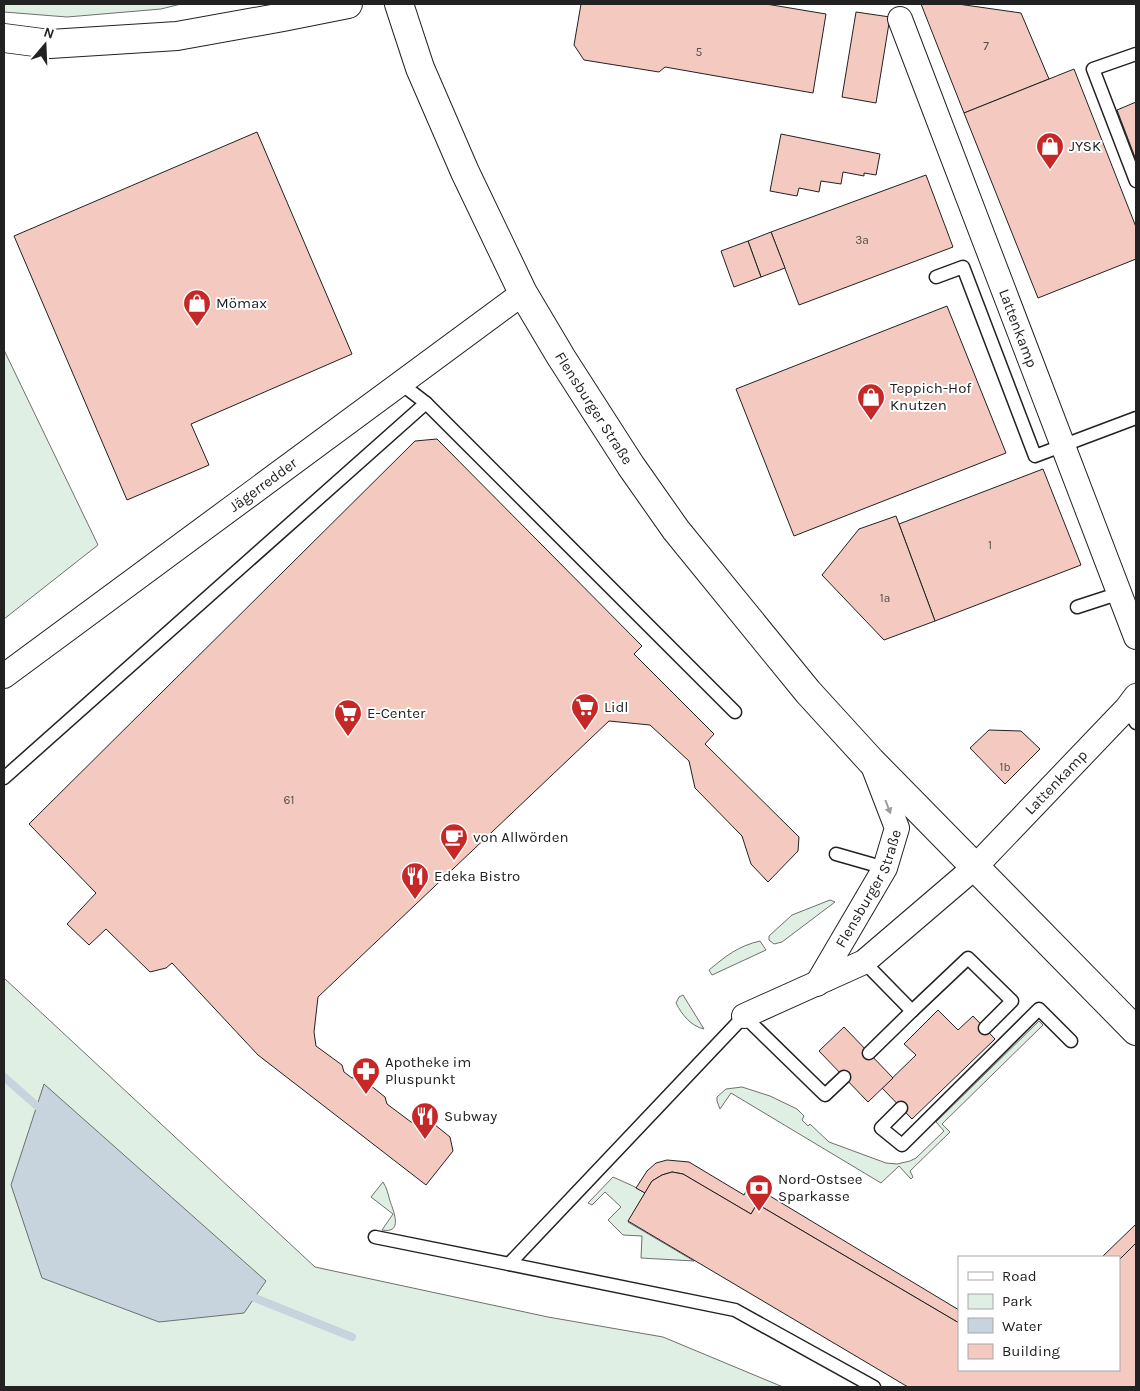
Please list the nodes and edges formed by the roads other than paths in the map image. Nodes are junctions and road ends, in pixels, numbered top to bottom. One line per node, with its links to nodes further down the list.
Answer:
1 (348, 4): 4 (street)
2 (399, 4): 8 (street, Flensburger Straße)
3 (900, 19): 12 (street, Lattenkamp)
4 (4, 38)
5 (1136, 54): 6 (lane)
6 (1136, 181)
7 (936, 277): 12 (lane)
8 (523, 293): 9 (street, Jägerredder); 19 (street, Flensburger Straße)
9 (400, 383): 10 (lane); 16 (street, Jägerredder)
10 (426, 403): 18 (lane); 20 (lane)
11 (1136, 418): 12 (lane)
12 (1063, 446): 13 (street, Lattenkamp)
13 (1120, 594): 14 (lane); 15 (street, Lattenkamp)
14 (1077, 607)
15 (1136, 637)
16 (4, 676)
17 (1133, 709): 22 (street, Lattenkamp)
18 (735, 712)
19 (871, 761): 22 (street, Flensburger Straße); 23 (street, Flensburger Straße, one-way to 23)
20 (4, 778)
21 (836, 854): 23 (lane)
22 (975, 867): 24 (street, Flensburger Straße); 29 (street, Flensburger Straße)
23 (885, 868): 25 (street, Flensburger Straße)
24 (864, 962): 25 (street, Flensburger Straße); 26 (lane)
25 (817, 984): 27 (street, Flensburger Straße)
26 (912, 1011): 28 (lane); 31 (lane)
27 (744, 1016): 32 (lane); 35 (lane)
28 (985, 1028)
29 (1136, 1030)
30 (1071, 1041): 33 (lane)
31 (869, 1053)
32 (844, 1077)
33 (902, 1108)
34 (375, 1237): 35 (lane)
35 (509, 1264): 36 (lane)
36 (874, 1387)

